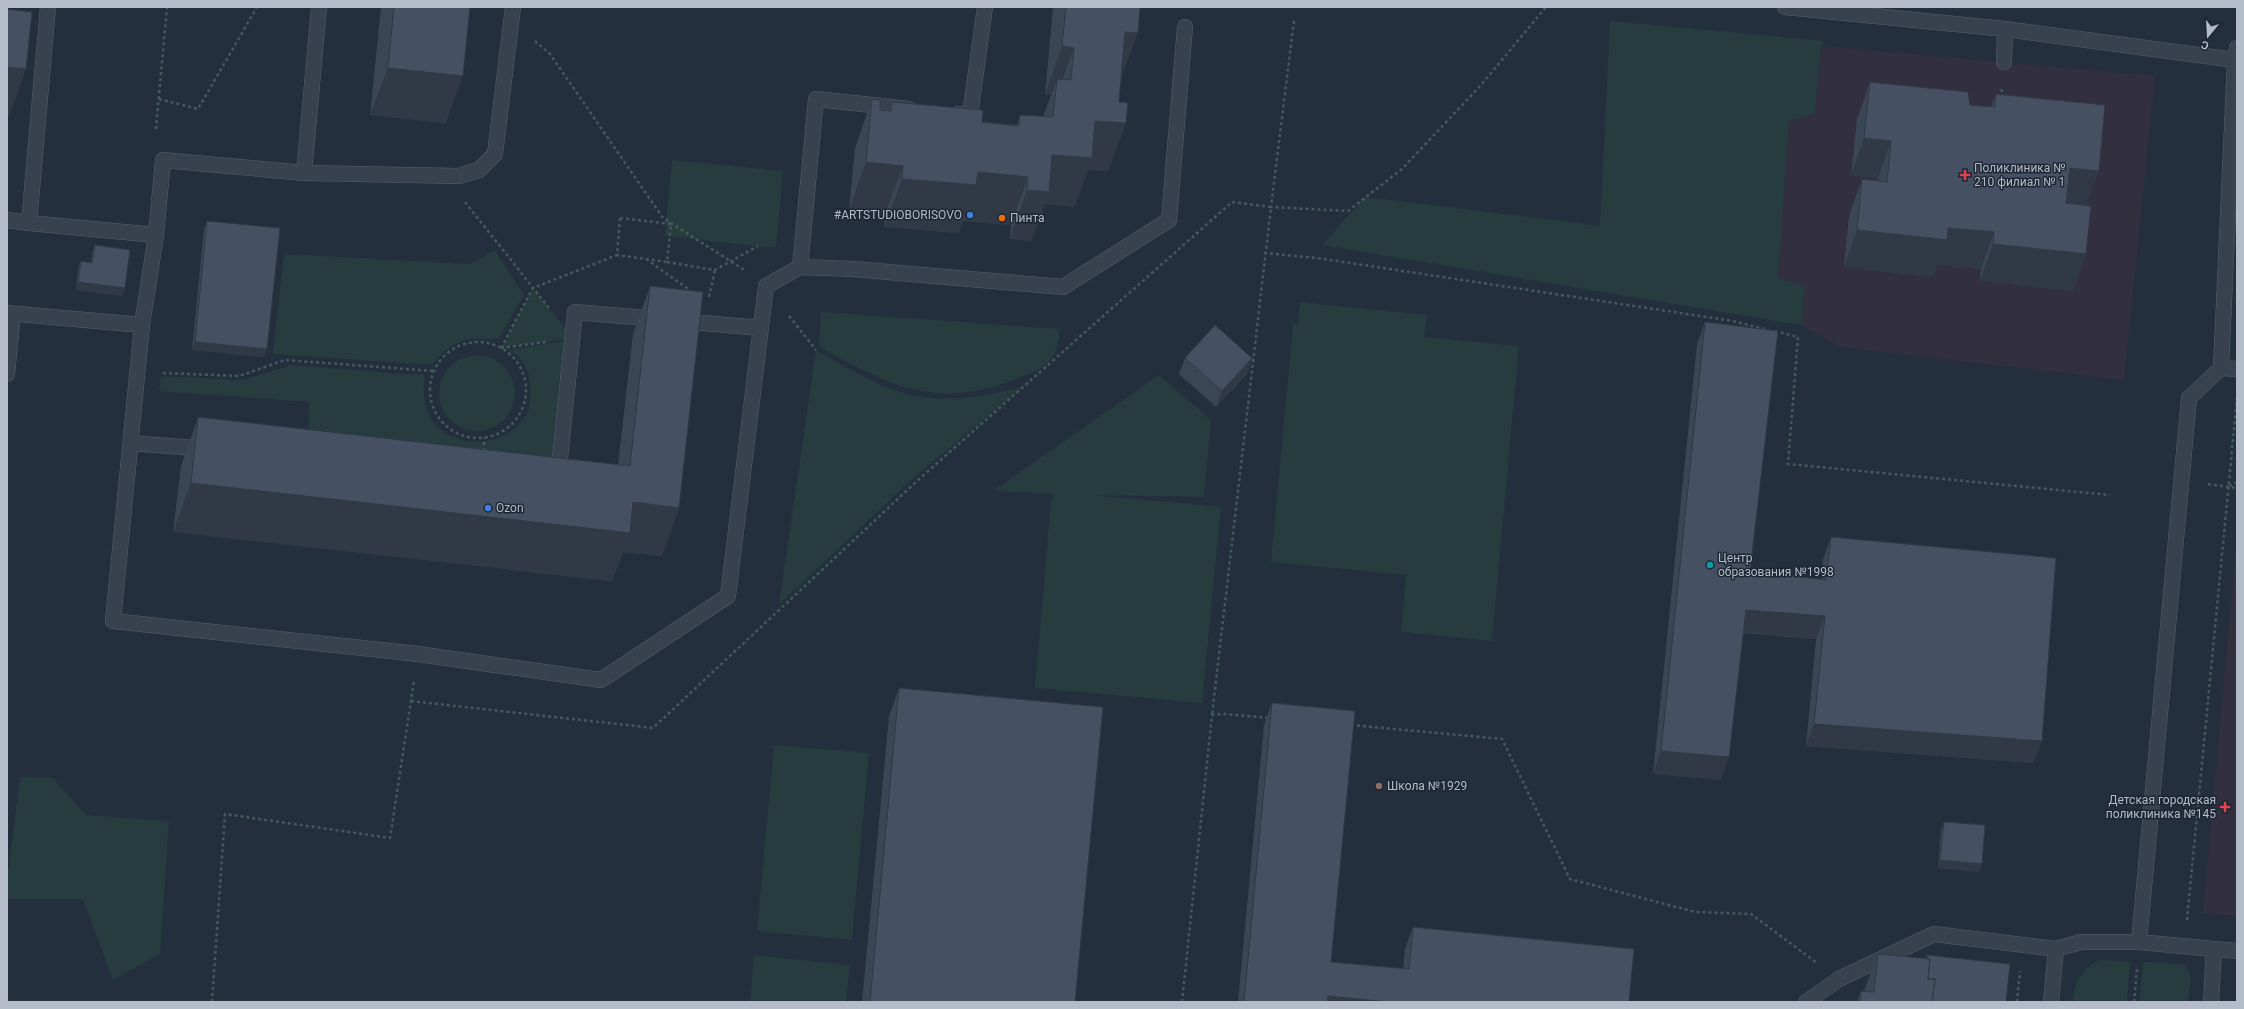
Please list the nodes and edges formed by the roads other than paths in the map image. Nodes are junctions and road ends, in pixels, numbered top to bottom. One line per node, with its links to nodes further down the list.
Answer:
1 (48, 7): 14 (lane)
2 (319, 7): 12 (lane)
3 (985, 7): 11 (lane)
4 (1785, 7): 7 (lane)
5 (513, 14): 12 (lane)
6 (1185, 27): 16 (lane)
7 (2005, 29): 8 (lane); 9 (lane)
8 (2236, 56): 20 (lane)
9 (2004, 62)
10 (924, 111): 16 (lane)
11 (939, 112)
12 (304, 173): 15 (lane)
13 (7, 220): 14 (lane)
14 (29, 223): 15 (lane)
15 (156, 235): 18 (lane)
16 (800, 267): 19 (lane)
17 (10, 313): 18 (lane); 22 (lane)
18 (142, 325): 23 (lane)
19 (761, 328): 23 (lane); 25 (lane)
20 (2221, 368): 21 (lane); 26 (lane)
21 (2237, 369)
22 (7, 374)
23 (131, 443): 24 (lane)
24 (217, 450)
25 (543, 478)
26 (2139, 942): 27 (lane); 28 (lane)
27 (2056, 949): 30 (lane); 31 (lane)
28 (2214, 949): 29 (lane); 32 (lane)
29 (2237, 951)
30 (1806, 1002)
31 (2050, 1002)
32 (2210, 1002)

